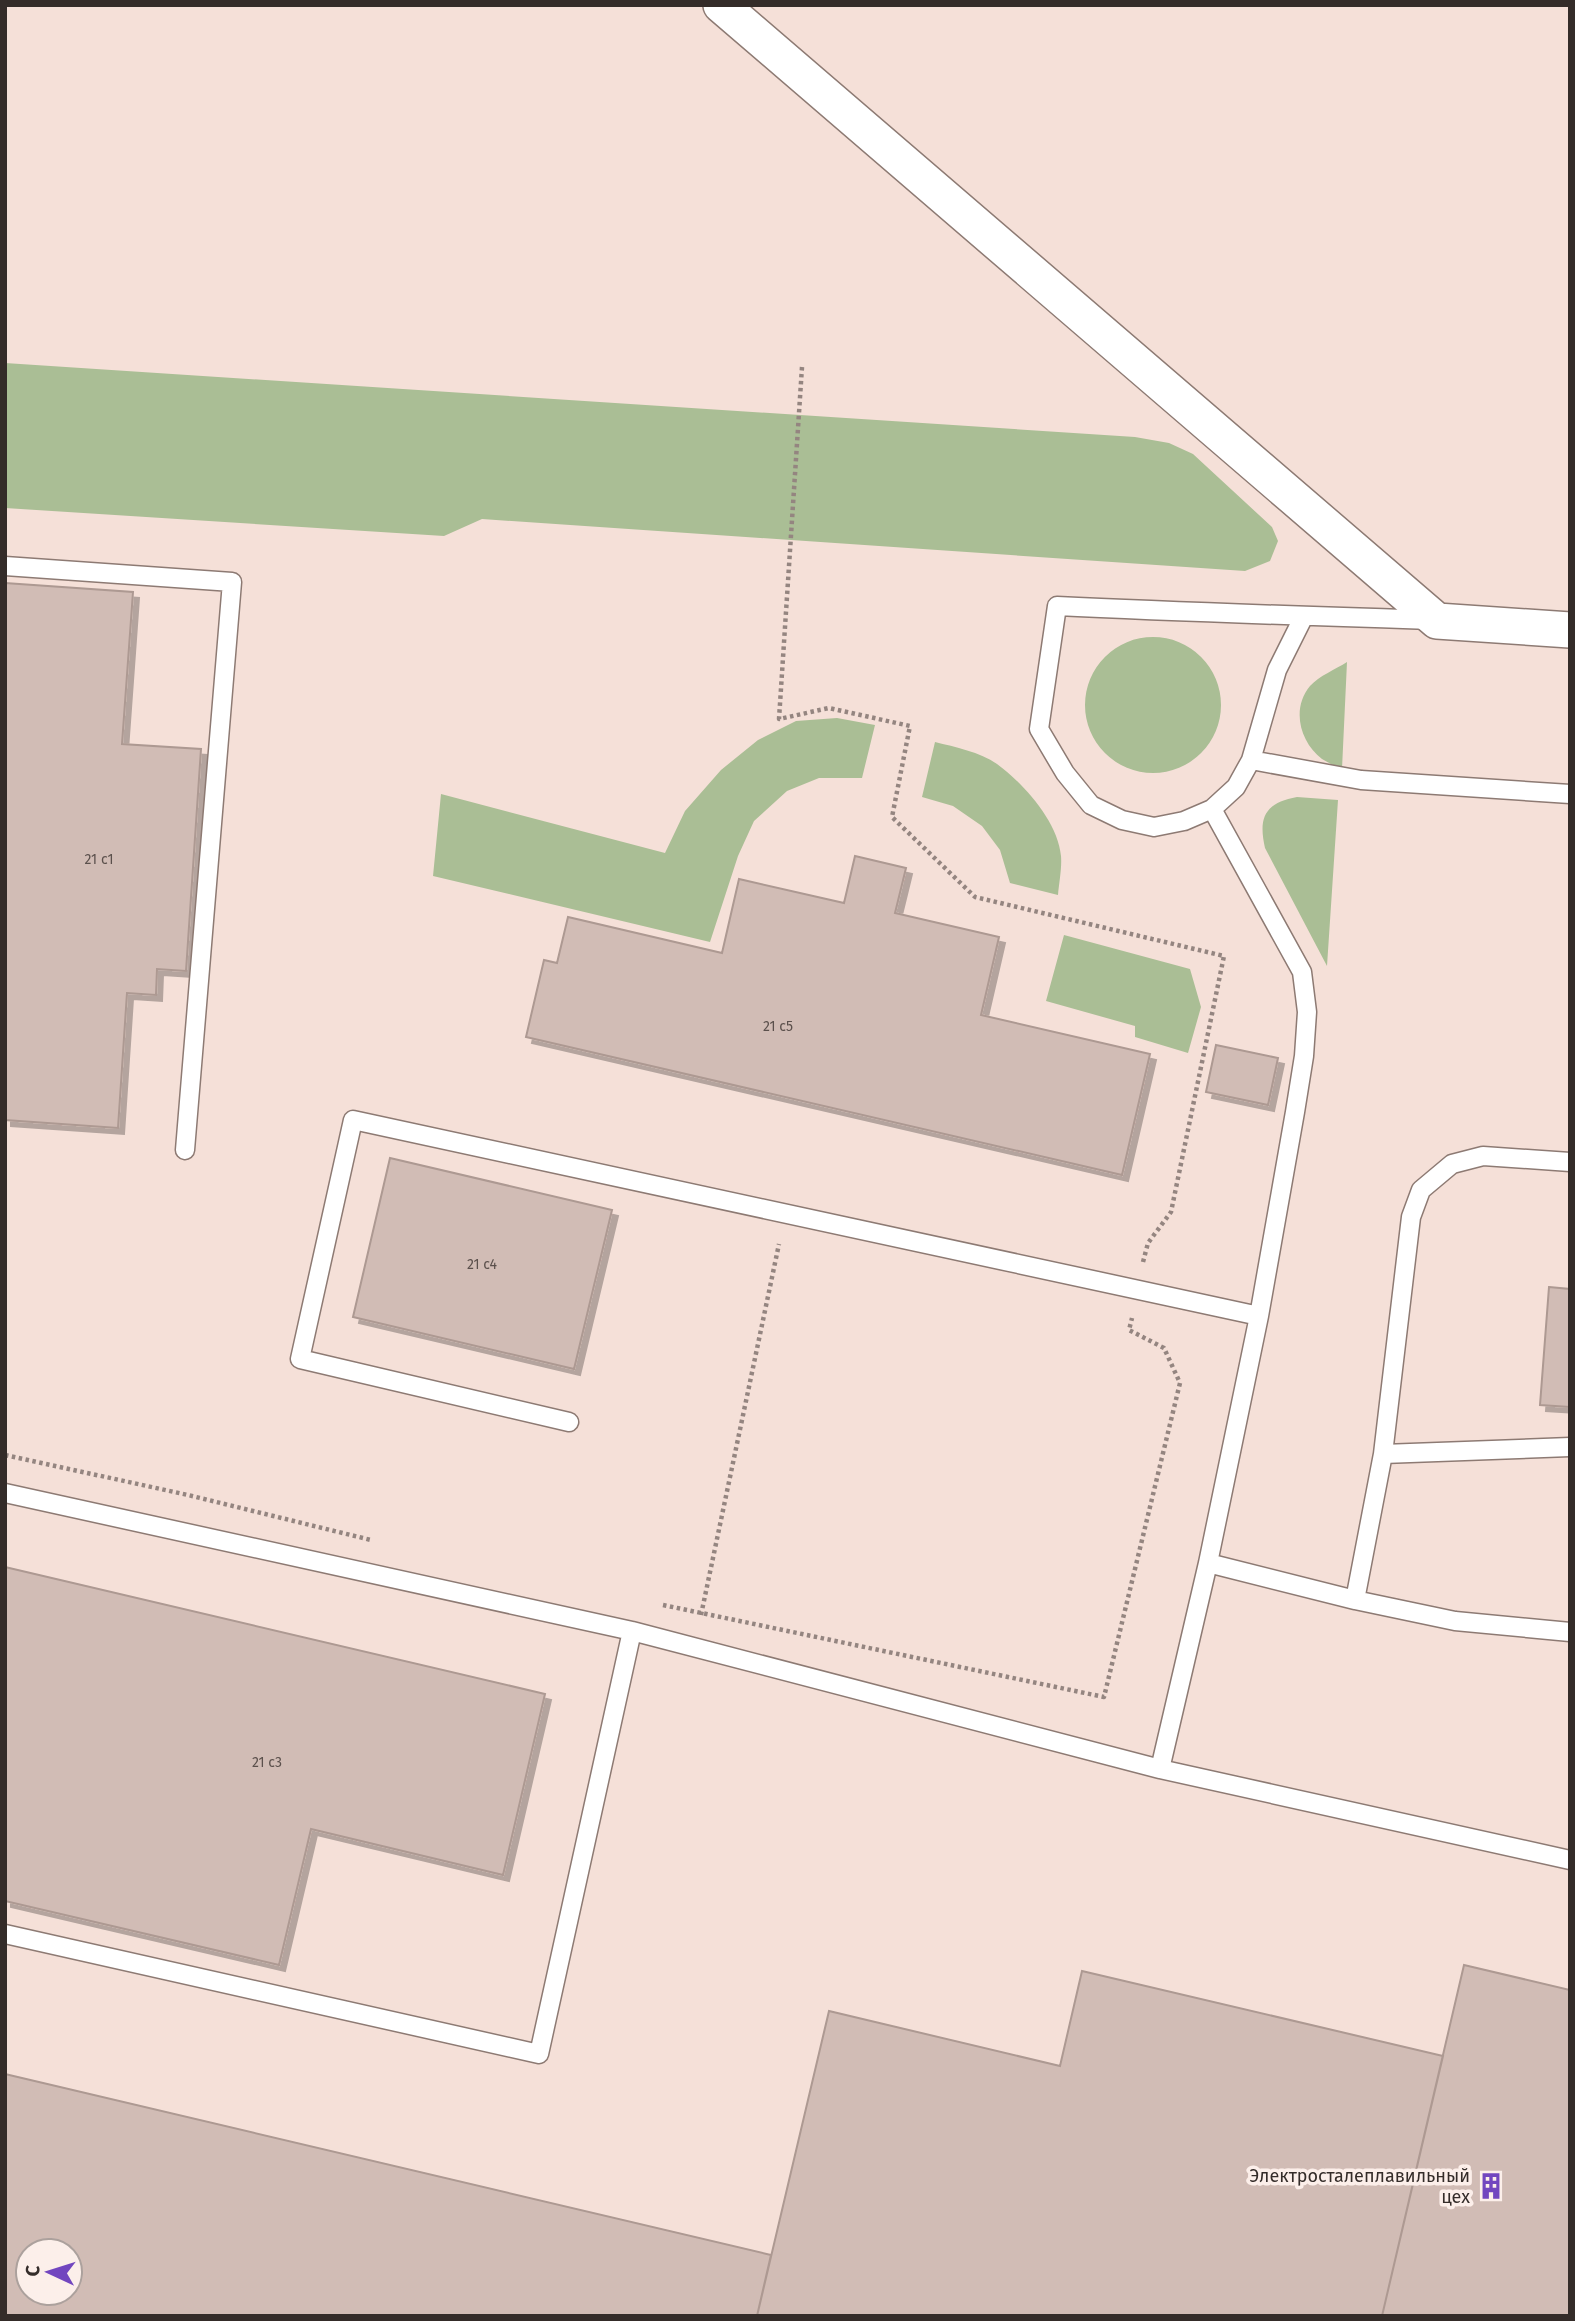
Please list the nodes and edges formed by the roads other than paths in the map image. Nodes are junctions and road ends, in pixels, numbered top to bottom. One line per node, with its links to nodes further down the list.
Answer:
1 (721, 5): 4 (street)
2 (5, 566): 9 (lane)
3 (1304, 615): 4 (lane); 6 (lane); 8 (lane)
4 (1437, 621): 5 (street)
5 (1570, 630)
6 (1251, 760): 7 (lane); 8 (lane)
7 (1570, 794)
8 (1212, 810): 11 (lane)
9 (185, 1150)
10 (1570, 1162): 14 (lane)
11 (1259, 1316): 12 (lane); 16 (lane)
12 (569, 1422)
13 (1570, 1447): 14 (lane)
14 (1383, 1454): 17 (lane)
15 (5, 1493): 18 (lane)
16 (1208, 1563): 17 (lane); 20 (lane)
17 (1355, 1600): 19 (lane)
18 (632, 1631): 20 (lane); 22 (lane)
19 (1570, 1632)
20 (1160, 1769): 21 (lane)
21 (1570, 1860)
22 (5, 1934)

